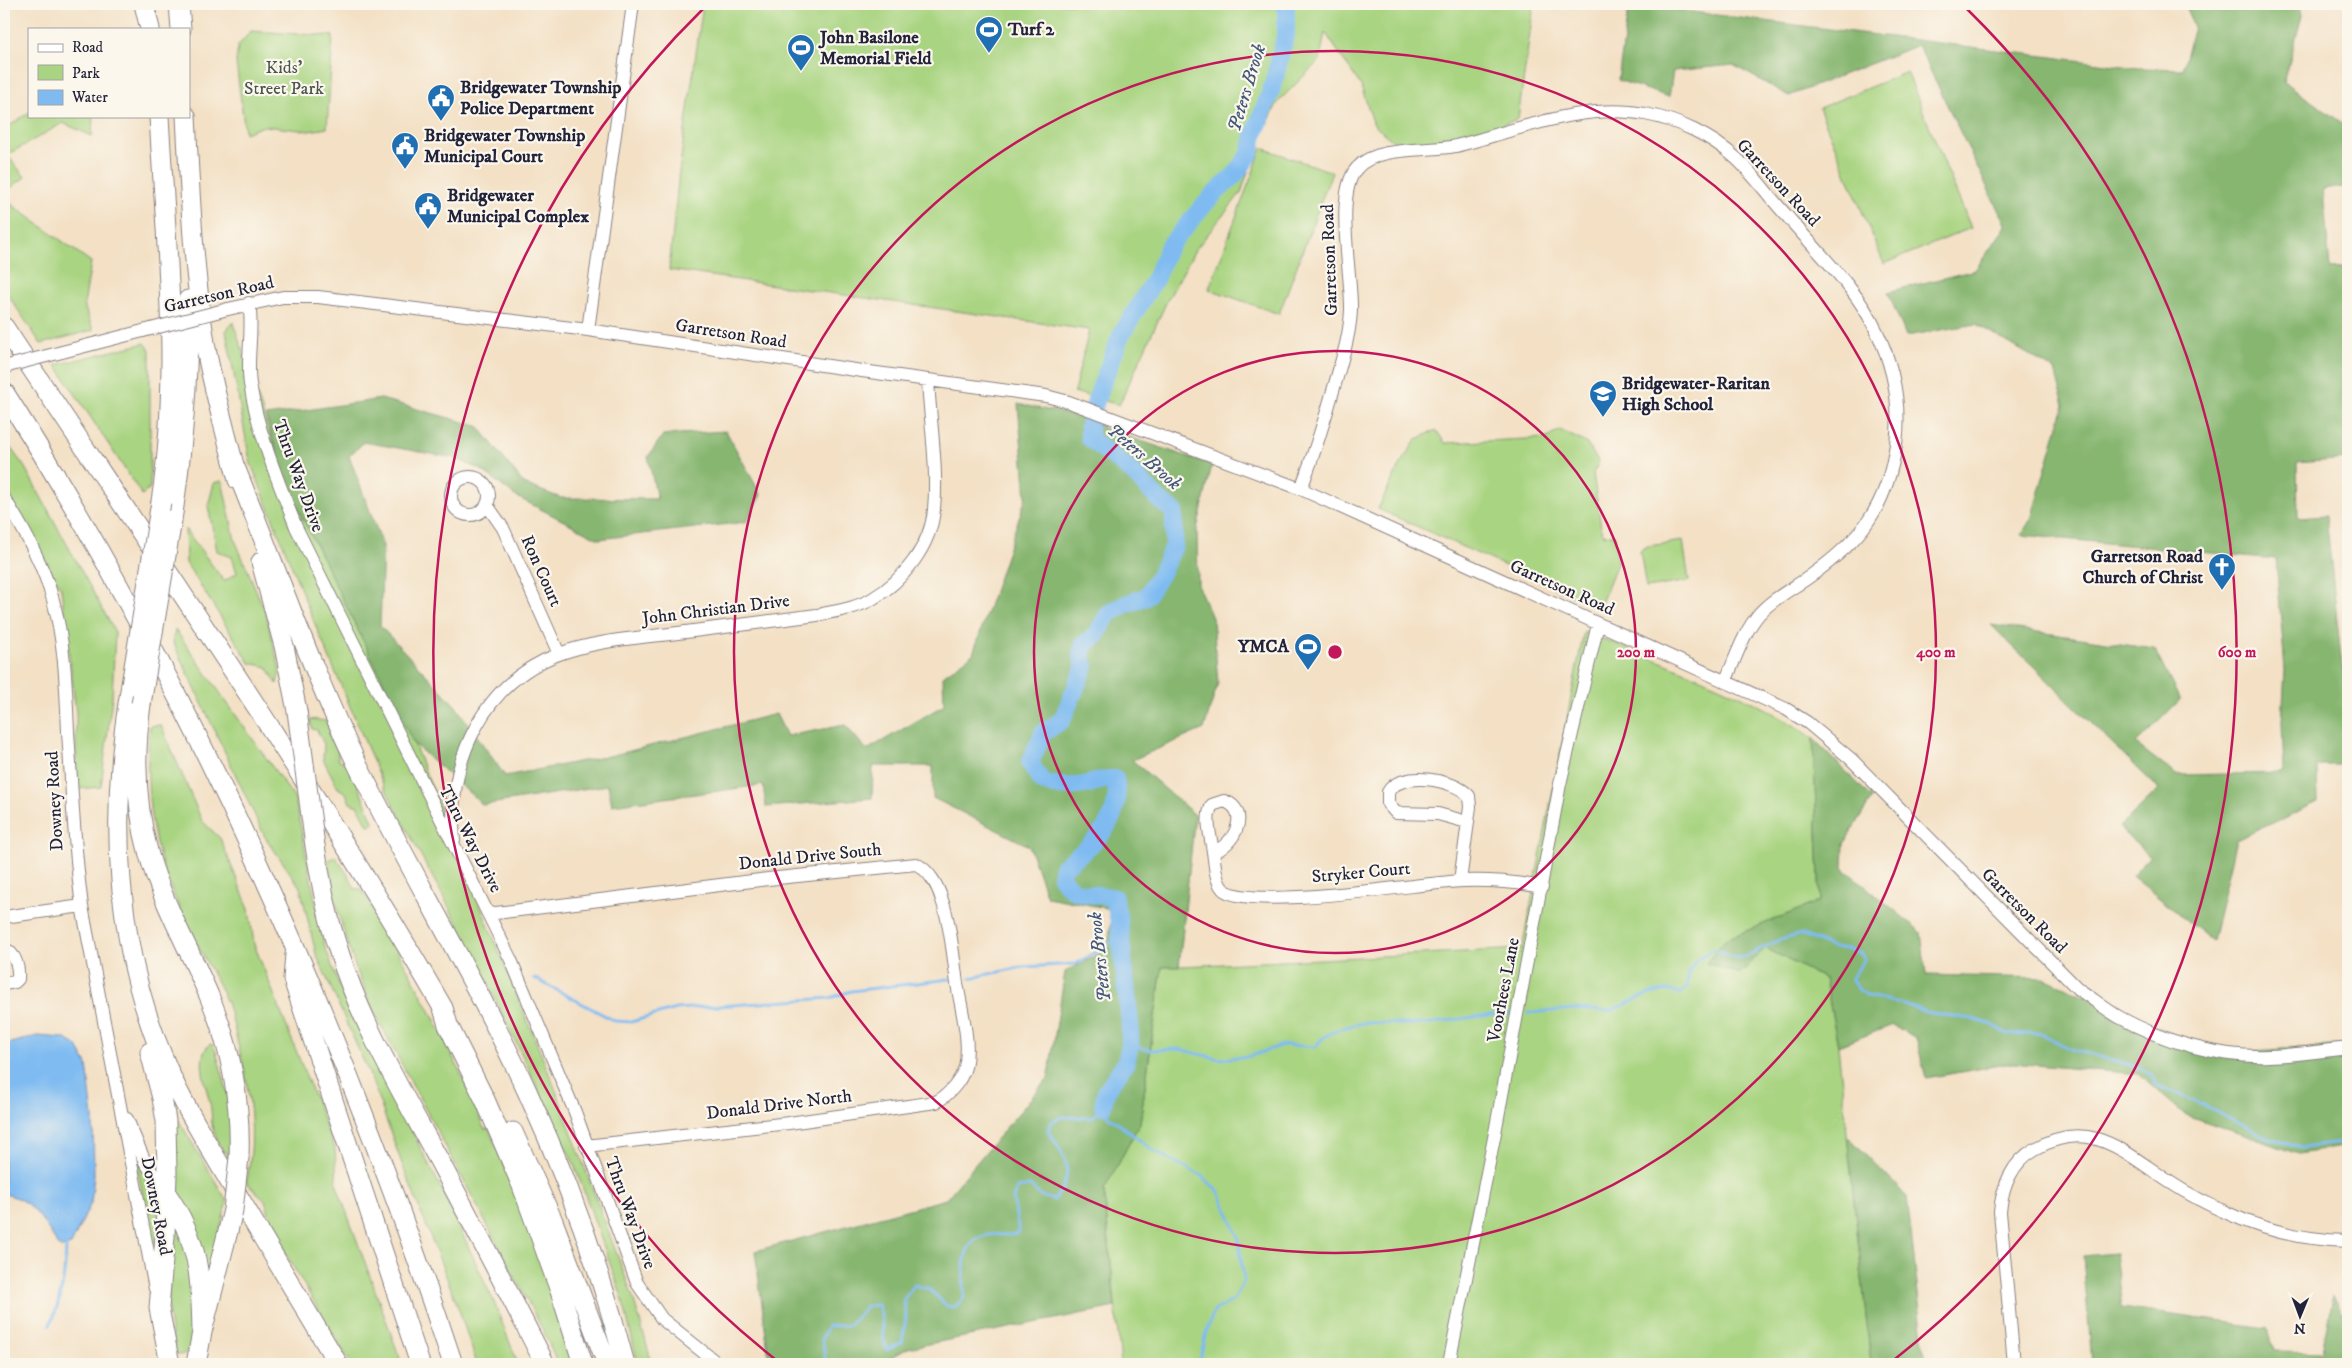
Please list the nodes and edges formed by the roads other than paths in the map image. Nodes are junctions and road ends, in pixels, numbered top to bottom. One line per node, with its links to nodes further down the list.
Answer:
1 (144, 4): 5 (highway)
2 (152, 4): 6 (highway)
3 (179, 4): 7 (highway)
4 (633, 4): 13 (street)
5 (152, 28)
6 (152, 28)
7 (180, 28)
8 (159, 118): 35 (highway, bridge)
9 (186, 118): 10 (highway)
10 (192, 222): 17 (highway); 44 (highway, bridge)
11 (249, 303): 13 (street, Garretson Road); 14 (street, Garretson Road, bridge); 25 (street, Thru Way Drive)
12 (4, 327): 36 (highway)
13 (588, 330): 15 (street, Garretson Road)
14 (4, 367)
15 (928, 380): 18 (street, Garretson Road); 22 (street, John Christian Drive)
16 (4, 392): 33 (highway)
17 (235, 467): 50 (highway, bridge); 53 (highway)
18 (1302, 489): 21 (street, Garretson Road); 23 (street, Garretson Road)
19 (4, 498): 29 (street, Downey Road)
20 (487, 505): 22 (street, Ron Court)
21 (1598, 624): 23 (street, Garretson Road); 28 (street, Voorhees Lane)
22 (559, 654): 25 (street, John Christian Drive)
23 (1725, 682): 37 (street, Garretson Road)
24 (1467, 822): 24 (street); 27 (street)
25 (455, 848): 30 (street, Thru Way Drive)
26 (1213, 852): 27 (street, Stryker Court)
27 (1460, 881): 28 (street, Stryker Court)
28 (1542, 887): 55 (street, Voorhees Lane)
29 (82, 906): 31 (street); 39 (street, Downey Road)
30 (488, 914): 38 (street, Donald Drive South); 40 (street, Thru Way Drive)
31 (4, 917)
32 (4, 949): 34 (street)
33 (296, 952): 48 (highway); 49 (highway)
34 (4, 984)
35 (145, 1006): 41 (highway); 47 (highway)
36 (443, 1008): 51 (highway); 52 (highway)
37 (2348, 1048)
38 (963, 1073): 40 (street, Donald Drive North)
39 (122, 1110): 41 (street, Downey Road); 43 (street, Downey Road)
40 (586, 1146): 54 (street, Thru Way Drive)
41 (166, 1193): 43 (highway); 44 (highway)
42 (2348, 1241): 56 (street)
43 (159, 1308): 46 (highway)
44 (202, 1332): 45 (highway)
45 (194, 1362)
46 (172, 1363)
47 (338, 1364)
48 (420, 1364)
49 (452, 1364)
50 (545, 1364)
51 (583, 1364)
52 (607, 1364)
53 (625, 1364)
54 (718, 1364)
55 (1449, 1364)
56 (2014, 1364)

